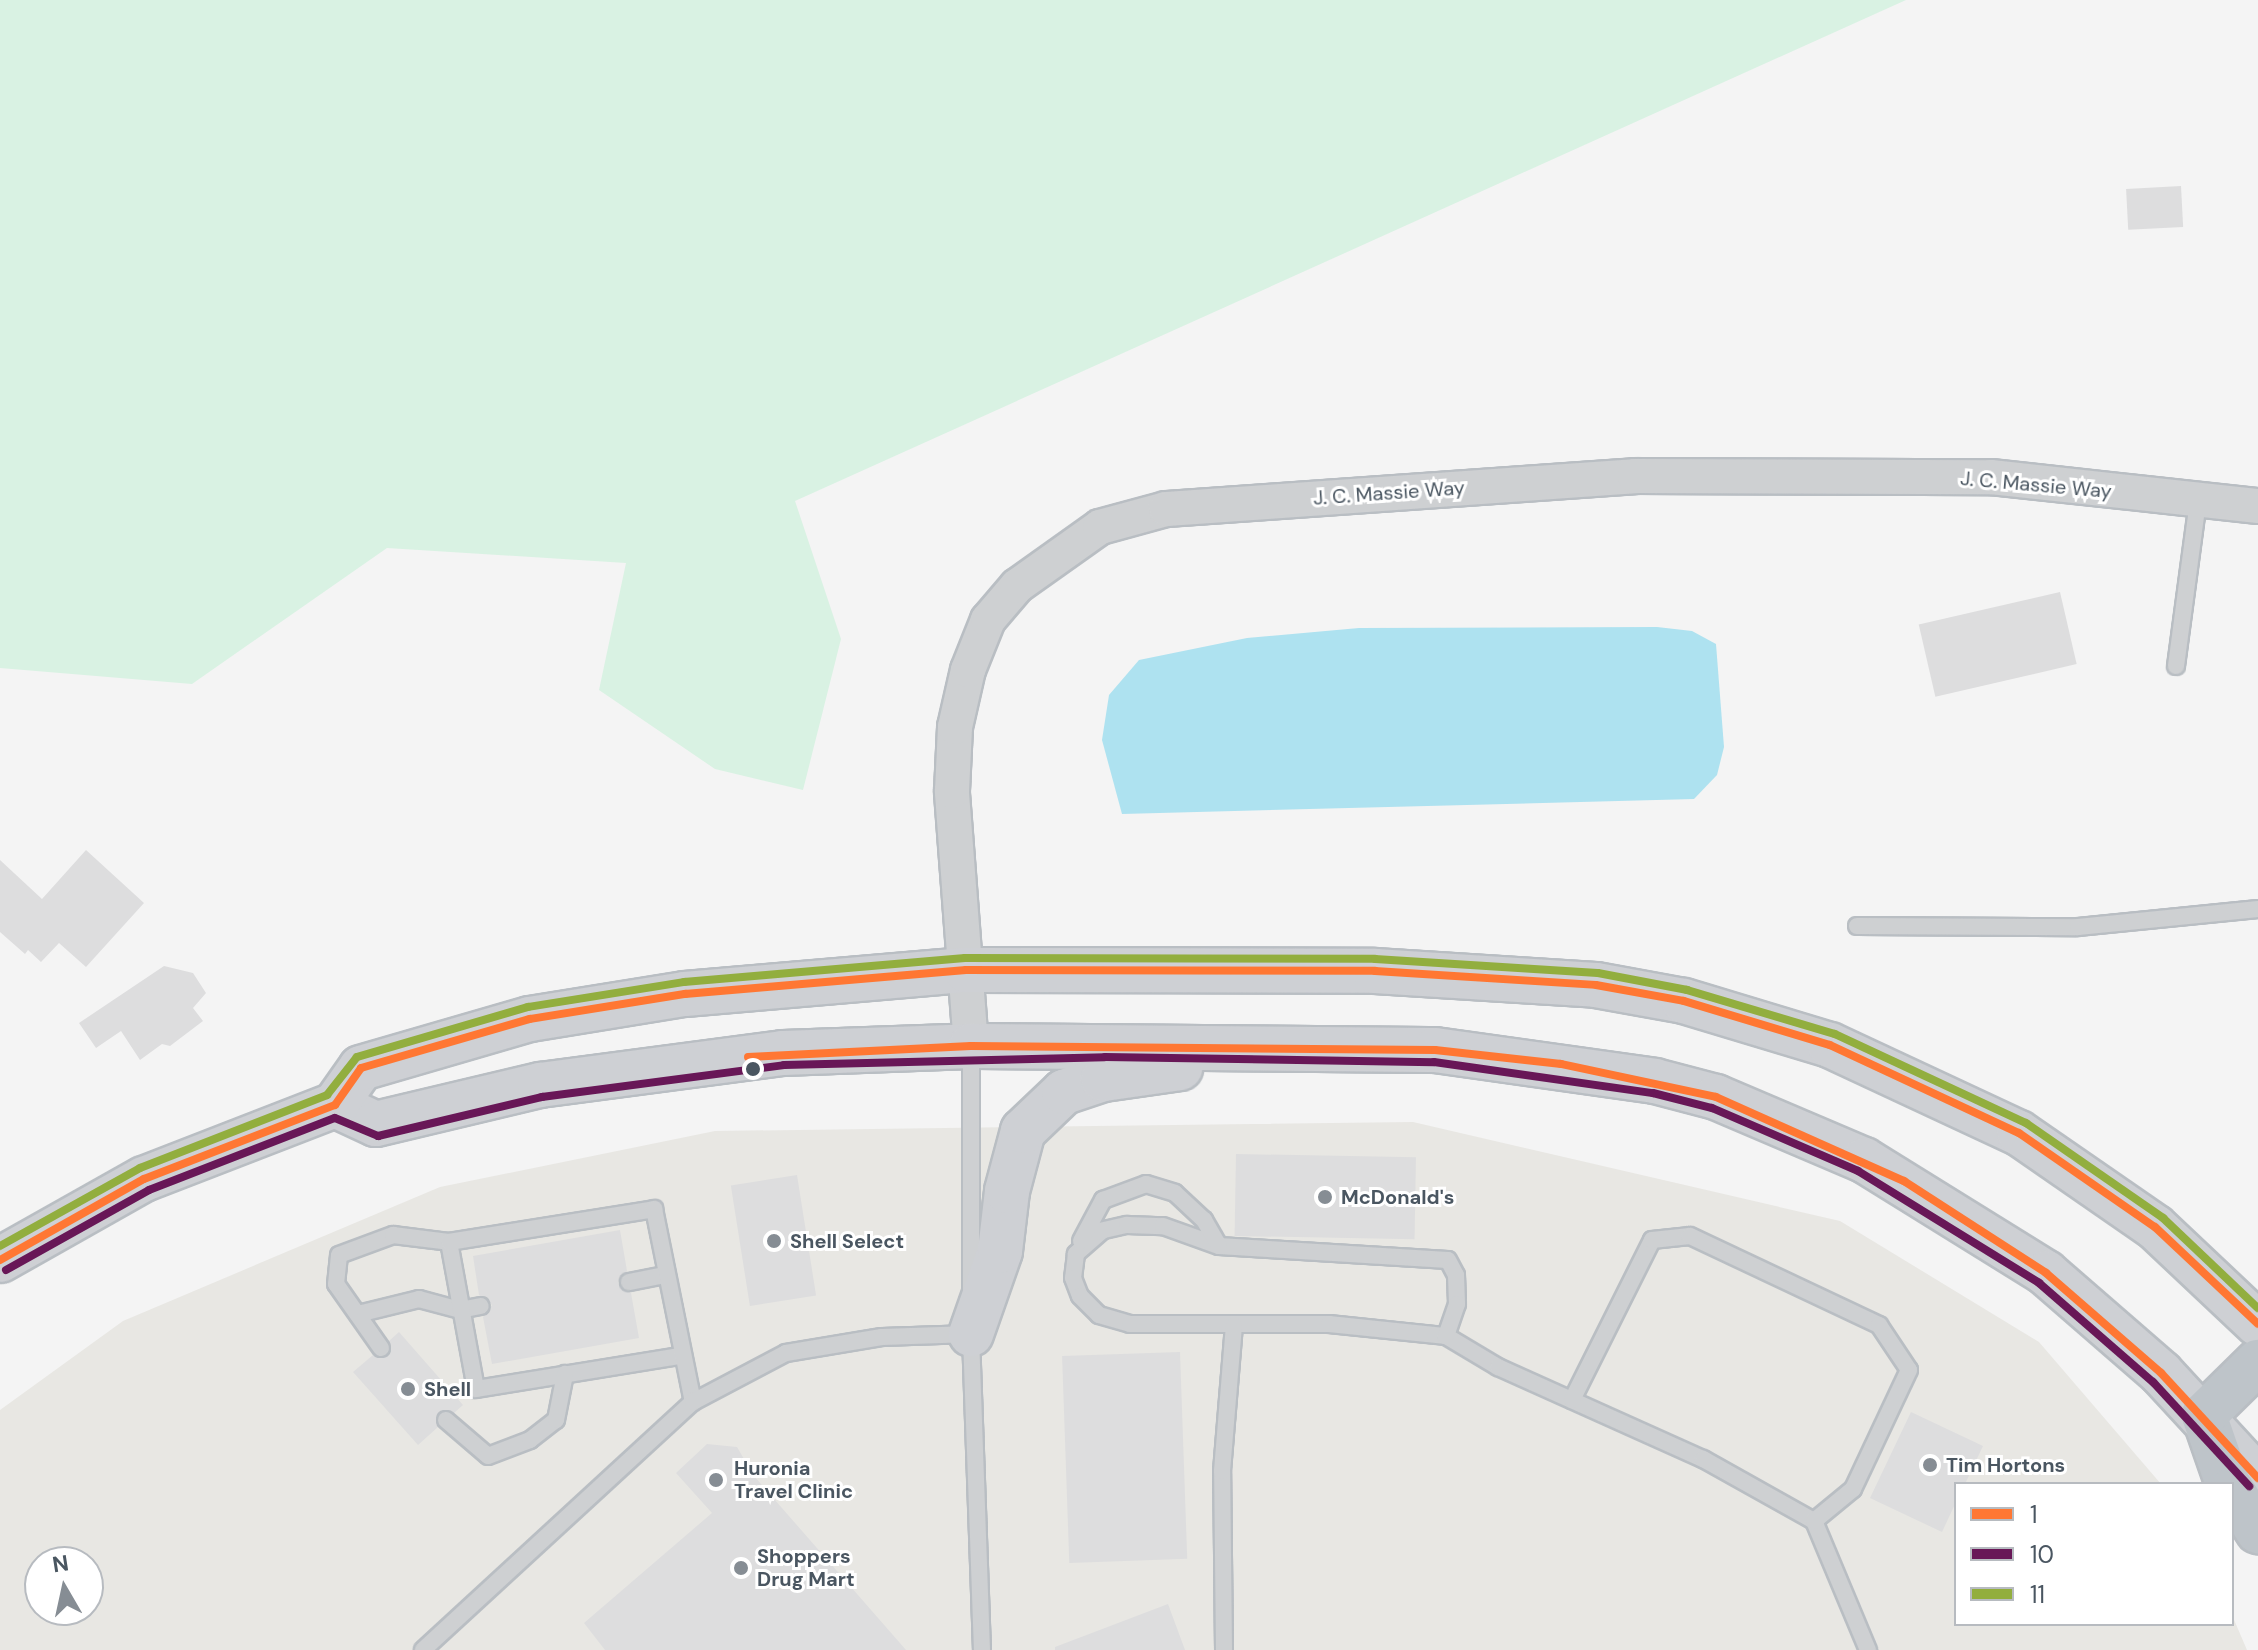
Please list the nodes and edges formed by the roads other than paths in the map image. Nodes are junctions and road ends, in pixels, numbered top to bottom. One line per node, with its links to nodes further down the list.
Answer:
1 (2198, 502): 2 (street, J. C. Massie Way); 3 (lane); 6 (street, J. C. Massie Way)
2 (2258, 506)
3 (2176, 666)
4 (2258, 909): 5 (lane)
5 (1857, 926)
6 (966, 970): 7 (street, J. C. Massie Way); 9 (main road); 21 (main road)
7 (971, 1046): 8 (main road); 9 (main road); 23 (lane)
8 (1280, 1048): 23 (main road); 31 (main road)
9 (335, 1105): 15 (main road)
10 (1102, 1231): 11 (lane); 13 (lane); 14 (lane)
11 (1084, 1235): 13 (lane); 14 (lane)
12 (449, 1242): 16 (lane); 19 (lane); 20 (lane)
13 (1219, 1246): 24 (lane)
14 (1076, 1254): 22 (lane)
15 (0, 1260)
16 (666, 1275): 17 (lane); 26 (lane)
17 (629, 1282)
18 (481, 1306): 19 (lane)
19 (460, 1310): 20 (lane); 28 (lane)
20 (358, 1314): 25 (lane)
21 (2258, 1324)
22 (1234, 1325): 24 (lane); 40 (lane)
23 (971, 1334): 30 (lane); 39 (lane)
24 (1446, 1336): 29 (lane)
25 (381, 1348)
26 (680, 1356): 28 (lane); 30 (lane)
27 (2258, 1362): 31 (highway)
28 (565, 1374): 32 (lane)
29 (1572, 1400): 36 (lane); 36 (lane)
30 (693, 1402): 38 (lane)
31 (2204, 1415): 33 (main road); 34 (highway)
32 (446, 1420)
33 (2258, 1478)
34 (2227, 1482)
35 (2234, 1493): 37 (highway)
36 (1814, 1521): 41 (lane)
37 (2258, 1531)
38 (423, 1650)
39 (982, 1650)
40 (1224, 1650)
41 (1868, 1650)

